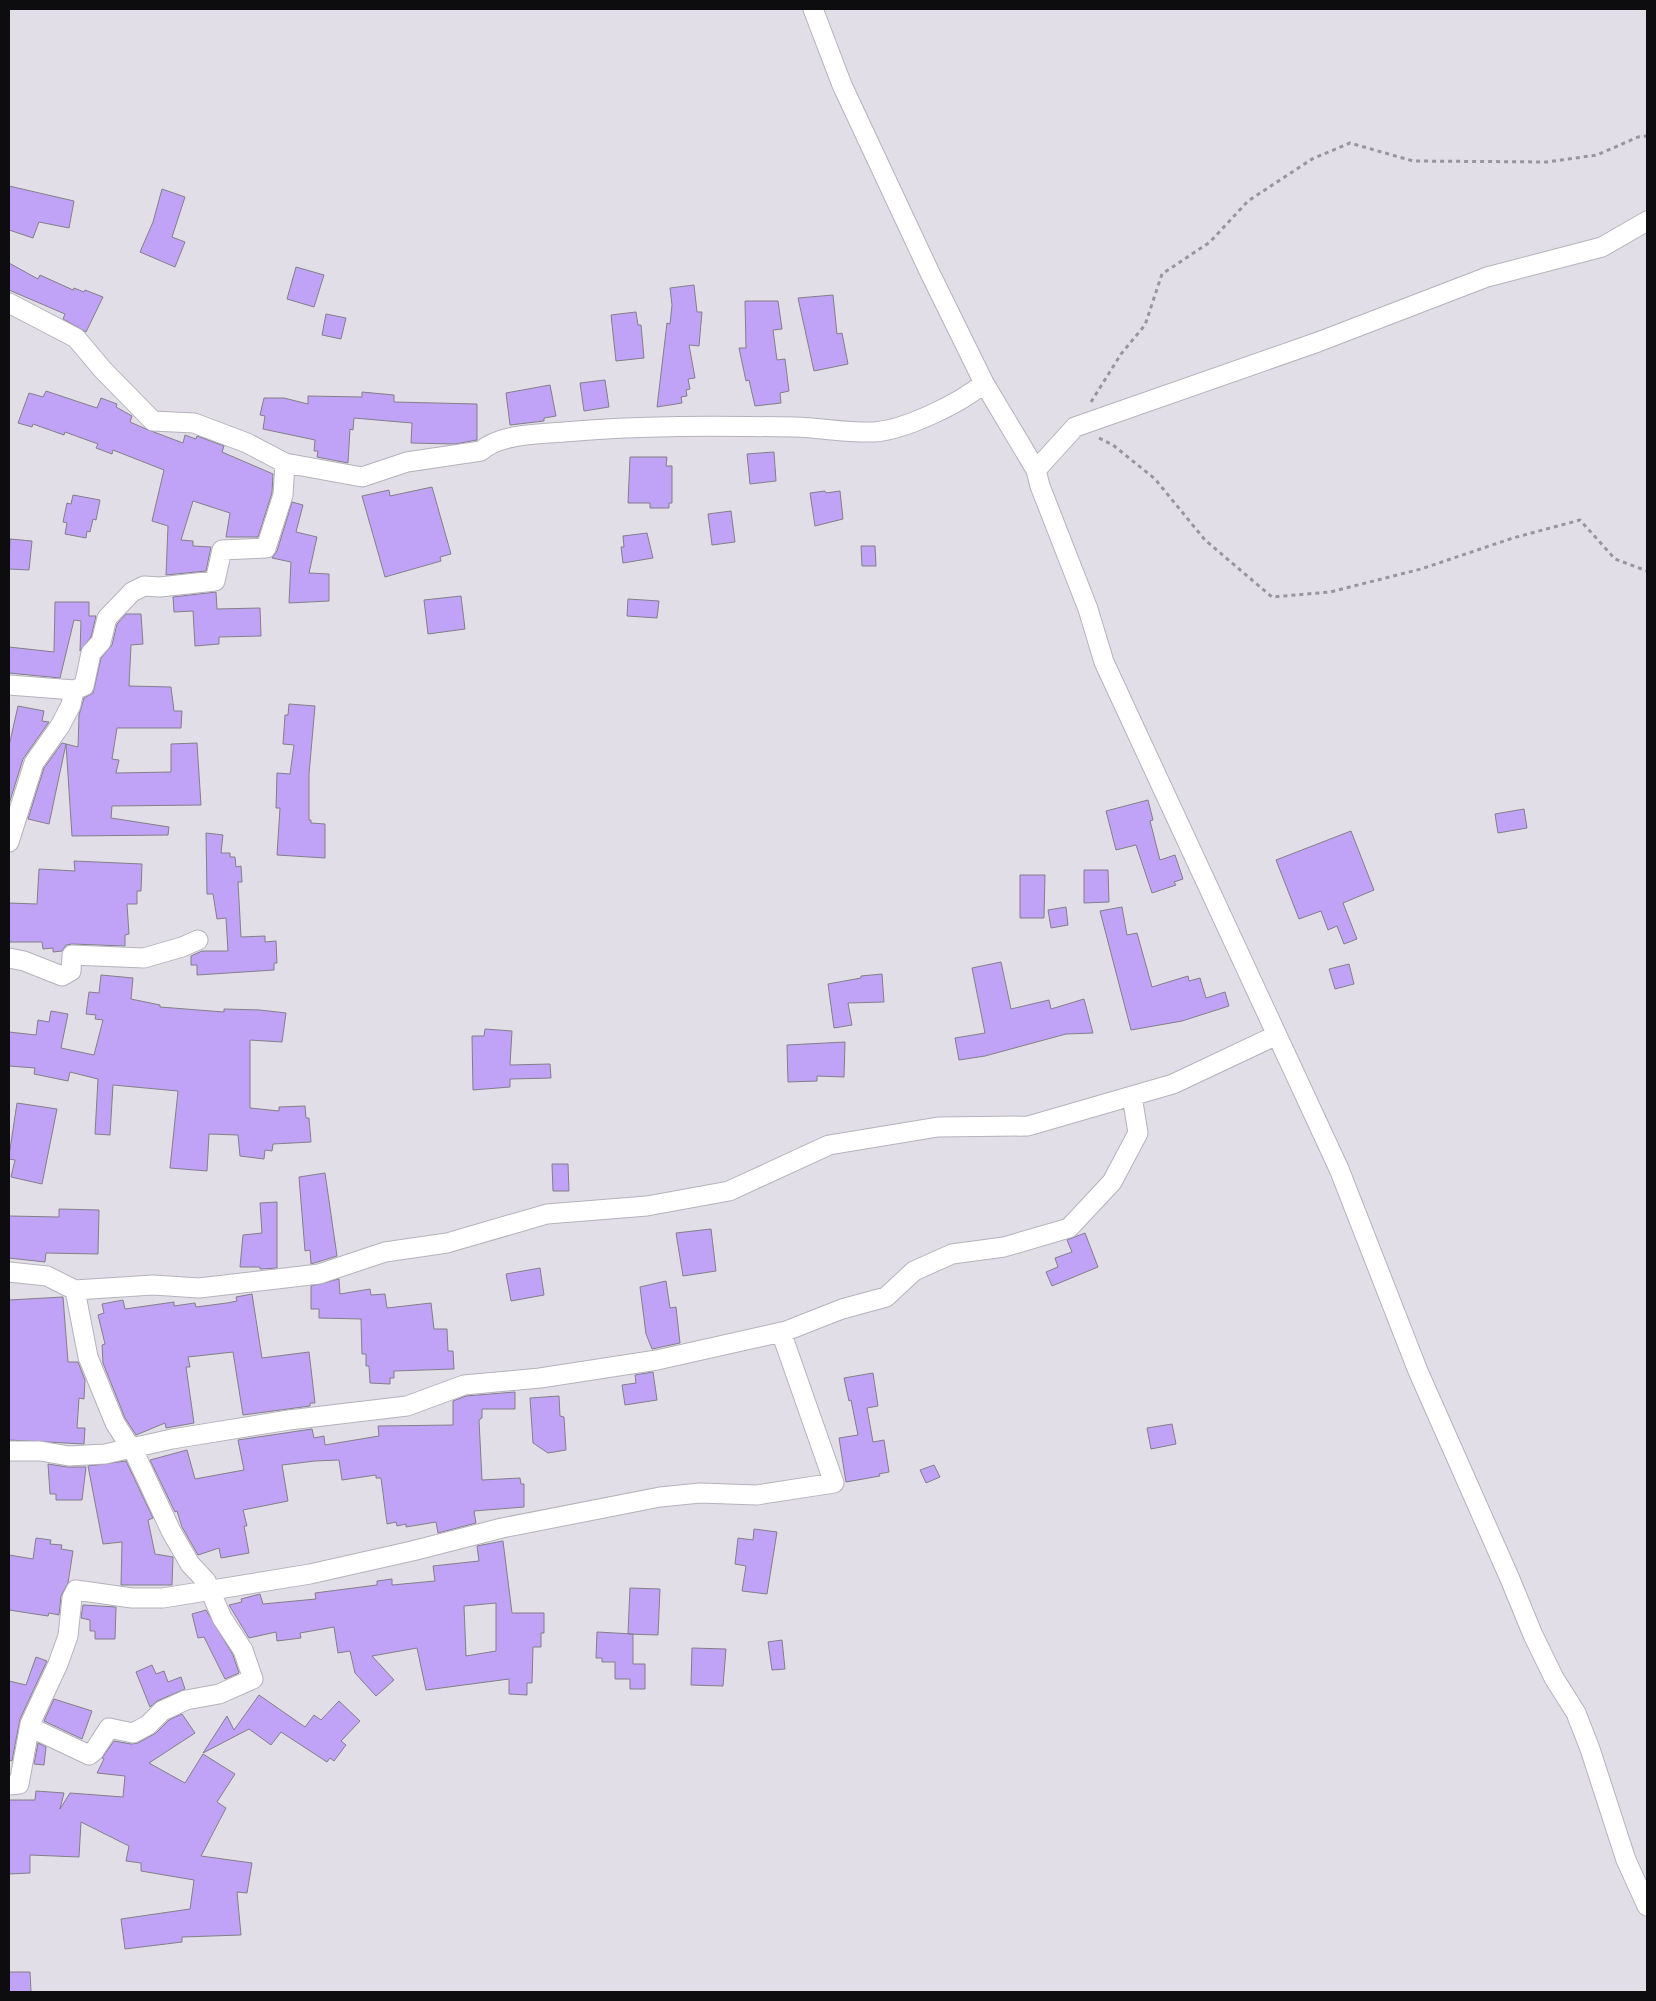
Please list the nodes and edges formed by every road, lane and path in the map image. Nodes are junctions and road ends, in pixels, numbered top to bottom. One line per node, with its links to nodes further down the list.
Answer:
1 (812, 9): 5 (street)
2 (1647, 136): 6 (path)
3 (1647, 222): 6 (street)
4 (9, 303): 7 (street)
5 (984, 383): 7 (street); 8 (street)
6 (1075, 427): 8 (street); 9 (path)
7 (285, 463): 11 (street)
8 (1036, 470): 15 (street)
9 (1647, 571)
10 (9, 685): 11 (street)
11 (74, 690): 12 (street)
12 (9, 842)
13 (198, 940): 14 (street)
14 (9, 958)
15 (1277, 1035): 16 (street); 25 (street)
16 (1132, 1096): 18 (street); 19 (street)
17 (9, 1272): 18 (street)
18 (74, 1290): 20 (street)
19 (780, 1332): 20 (street); 22 (street)
20 (131, 1448): 21 (street); 22 (street)
21 (9, 1451)
22 (210, 1592): 23 (street); 23 (street)
23 (30, 1724): 24 (street)
24 (9, 1785)
25 (1647, 1906)

